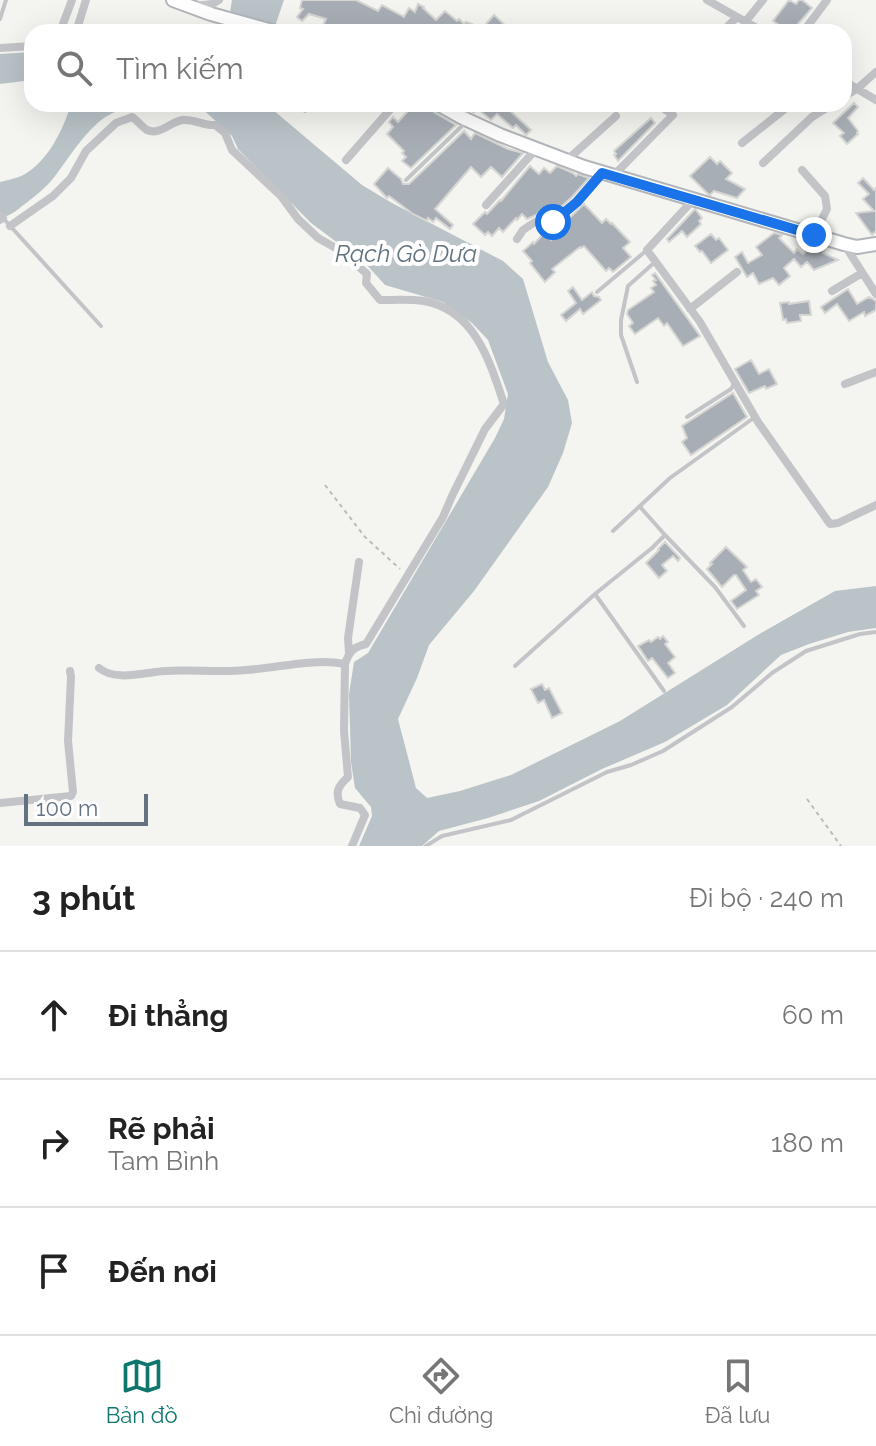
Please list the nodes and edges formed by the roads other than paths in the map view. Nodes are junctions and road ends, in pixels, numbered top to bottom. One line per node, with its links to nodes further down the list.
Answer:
1 (6, 0): 13 (lane)
2 (72, 0): 15 (street)
3 (86, 0): 16 (street)
4 (173, 0): 10 (main road)
5 (219, 0): 10 (street)
6 (707, 0): 11 (street)
7 (728, 0): 11 (lane)
8 (763, 0): 14 (street)
9 (827, 0): 20 (street)
10 (189, 7): 17 (main road)
11 (722, 8): 12 (street)
12 (737, 17): 14 (street); 18 (street)
13 (0, 19)
14 (746, 21): 19 (street)
15 (63, 24)
16 (78, 24)
17 (247, 24)
18 (730, 24)
19 (751, 24)
20 (809, 24)
21 (24, 46): 22 (street)
22 (0, 48)
23 (876, 72): 25 (street)
24 (852, 85): 25 (street)
25 (858, 88): 26 (street); 27 (street)
26 (852, 92)
27 (876, 100)
28 (388, 112): 38 (street)
29 (452, 112): 35 (main road)
30 (467, 112): 35 (street)
31 (669, 112): 42 (street)
32 (781, 112): 36 (street)
33 (820, 112): 40 (street)
34 (616, 116): 39 (street)
35 (464, 119): 37 (main road); 43 (lane)
36 (742, 143)
37 (537, 148): 39 (main road); 45 (street)
38 (346, 160)
39 (566, 161): 42 (main road)
40 (763, 163)
41 (802, 170): 47 (street)
42 (607, 174): 44 (main road); 48 (street)
43 (406, 180)
44 (694, 199): 47 (main road); 51 (street)
45 (486, 205)
46 (3, 220): 59 (lane); 74 (street)
47 (814, 235): 49 (main road)
48 (517, 239)
49 (844, 244): 50 (main road); 54 (street)
50 (874, 247)
51 (647, 250): 52 (street); 56 (lane)
52 (655, 262): 58 (street); 61 (lane)
53 (737, 272): 58 (street)
54 (862, 273): 55 (street); 57 (street)
55 (832, 291)
56 (597, 292)
57 (876, 294)
58 (690, 309): 62 (street)
59 (101, 326)
60 (876, 372): 63 (street)
61 (637, 382)
62 (735, 382): 64 (lane); 65 (street)
63 (845, 384)
64 (687, 417)
65 (755, 417): 66 (lane); 67 (street)
66 (641, 505): 68 (lane); 69 (lane)
67 (876, 505)
68 (613, 531)
69 (665, 535): 71 (lane); 72 (lane)
70 (359, 562): 74 (street)
71 (595, 594): 76 (lane); 79 (lane)
72 (744, 626)
73 (876, 632): 82 (lane)
74 (349, 653): 75 (street)
75 (345, 664): 77 (street); 81 (street)
76 (515, 666)
77 (99, 668)
78 (70, 671): 80 (street)
79 (664, 691)
80 (0, 803)
81 (352, 846)
82 (426, 846)

